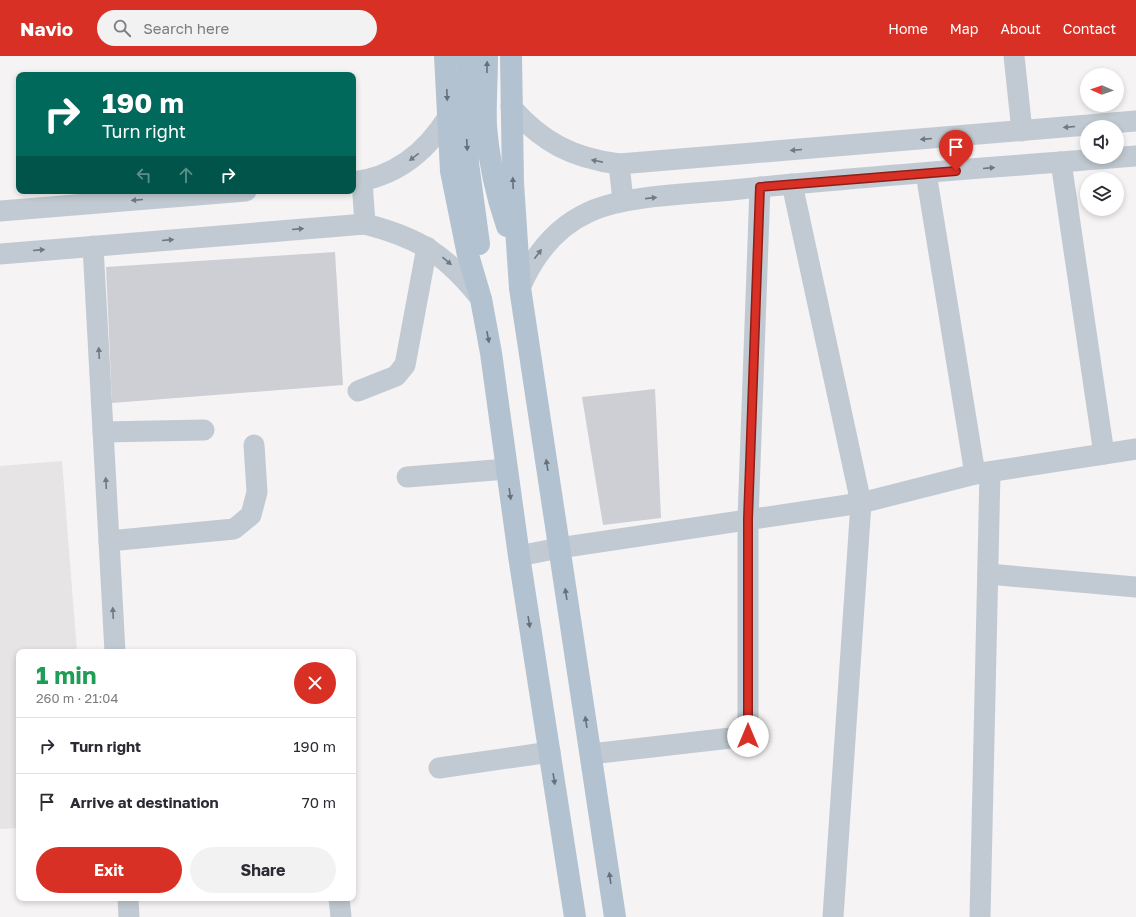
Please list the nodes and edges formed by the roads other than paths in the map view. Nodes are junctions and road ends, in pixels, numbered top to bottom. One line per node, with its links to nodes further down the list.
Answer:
1 (445, 56): 8 (main road, one-way to 8)
2 (467, 56): 6 (main road)
3 (487, 56): 6 (main road, one-way to 3)
4 (511, 56): 7 (main road)
5 (1014, 56): 10 (street)
6 (477, 107): 24 (main road); 27 (main road, one-way to 27)
7 (511, 107): 13 (street, one-way to 7); 24 (main road, one-way to 7)
8 (448, 117): 15 (street, one-way to 15); 27 (main road)
9 (1136, 121): 10 (street, one-way to 10)
10 (1022, 131): 13 (street, one-way to 13)
11 (1136, 156): 12 (street)
12 (1062, 162): 14 (street, one-way to 12); 33 (street)
13 (619, 164): 19 (street)
14 (926, 173): 16 (street); 35 (street)
15 (357, 182): 21 (street)
16 (792, 184): 17 (street); 37 (street)
17 (760, 187): 19 (street, one-way to 17); 38 (street)
18 (209, 194): 20 (street, one-way to 20)
19 (622, 201): 26 (street, one-way to 19)
20 (0, 211)
21 (365, 224): 22 (street, one-way to 21); 23 (street)
22 (93, 246): 25 (street, one-way to 22); 30 (street, one-way to 22)
23 (427, 247): 27 (street, one-way to 27); 28 (street)
24 (517, 250): 26 (main road)
25 (0, 254)
26 (520, 288): 40 (main road, one-way to 26)
27 (481, 299): 34 (main road, one-way to 34)
28 (358, 391)
29 (204, 430): 30 (street)
30 (103, 432): 39 (street, one-way to 30)
31 (254, 445): 39 (street)
32 (1136, 449): 33 (street)
33 (1104, 454): 35 (street)
34 (507, 469): 36 (street); 41 (main road, one-way to 41)
35 (982, 473): 37 (street); 42 (street)
36 (407, 477)
37 (861, 503): 38 (street); 54 (street)
38 (748, 519): 40 (street); 46 (street)
39 (109, 541): 44 (street, one-way to 39)
40 (559, 548): 41 (street); 46 (main road, one-way to 40)
41 (519, 556): 45 (main road, one-way to 45)
42 (988, 574): 43 (street); 55 (street)
43 (1136, 587)
44 (115, 649)
45 (550, 752): 47 (street); 52 (main road, one-way to 52)
46 (591, 754): 53 (main road, one-way to 46)
47 (439, 768)
48 (128, 901): 50 (street)
49 (339, 901): 51 (street)
50 (129, 917)
51 (340, 917)
52 (575, 917)
53 (615, 917)
54 (834, 917)
55 (980, 917)

